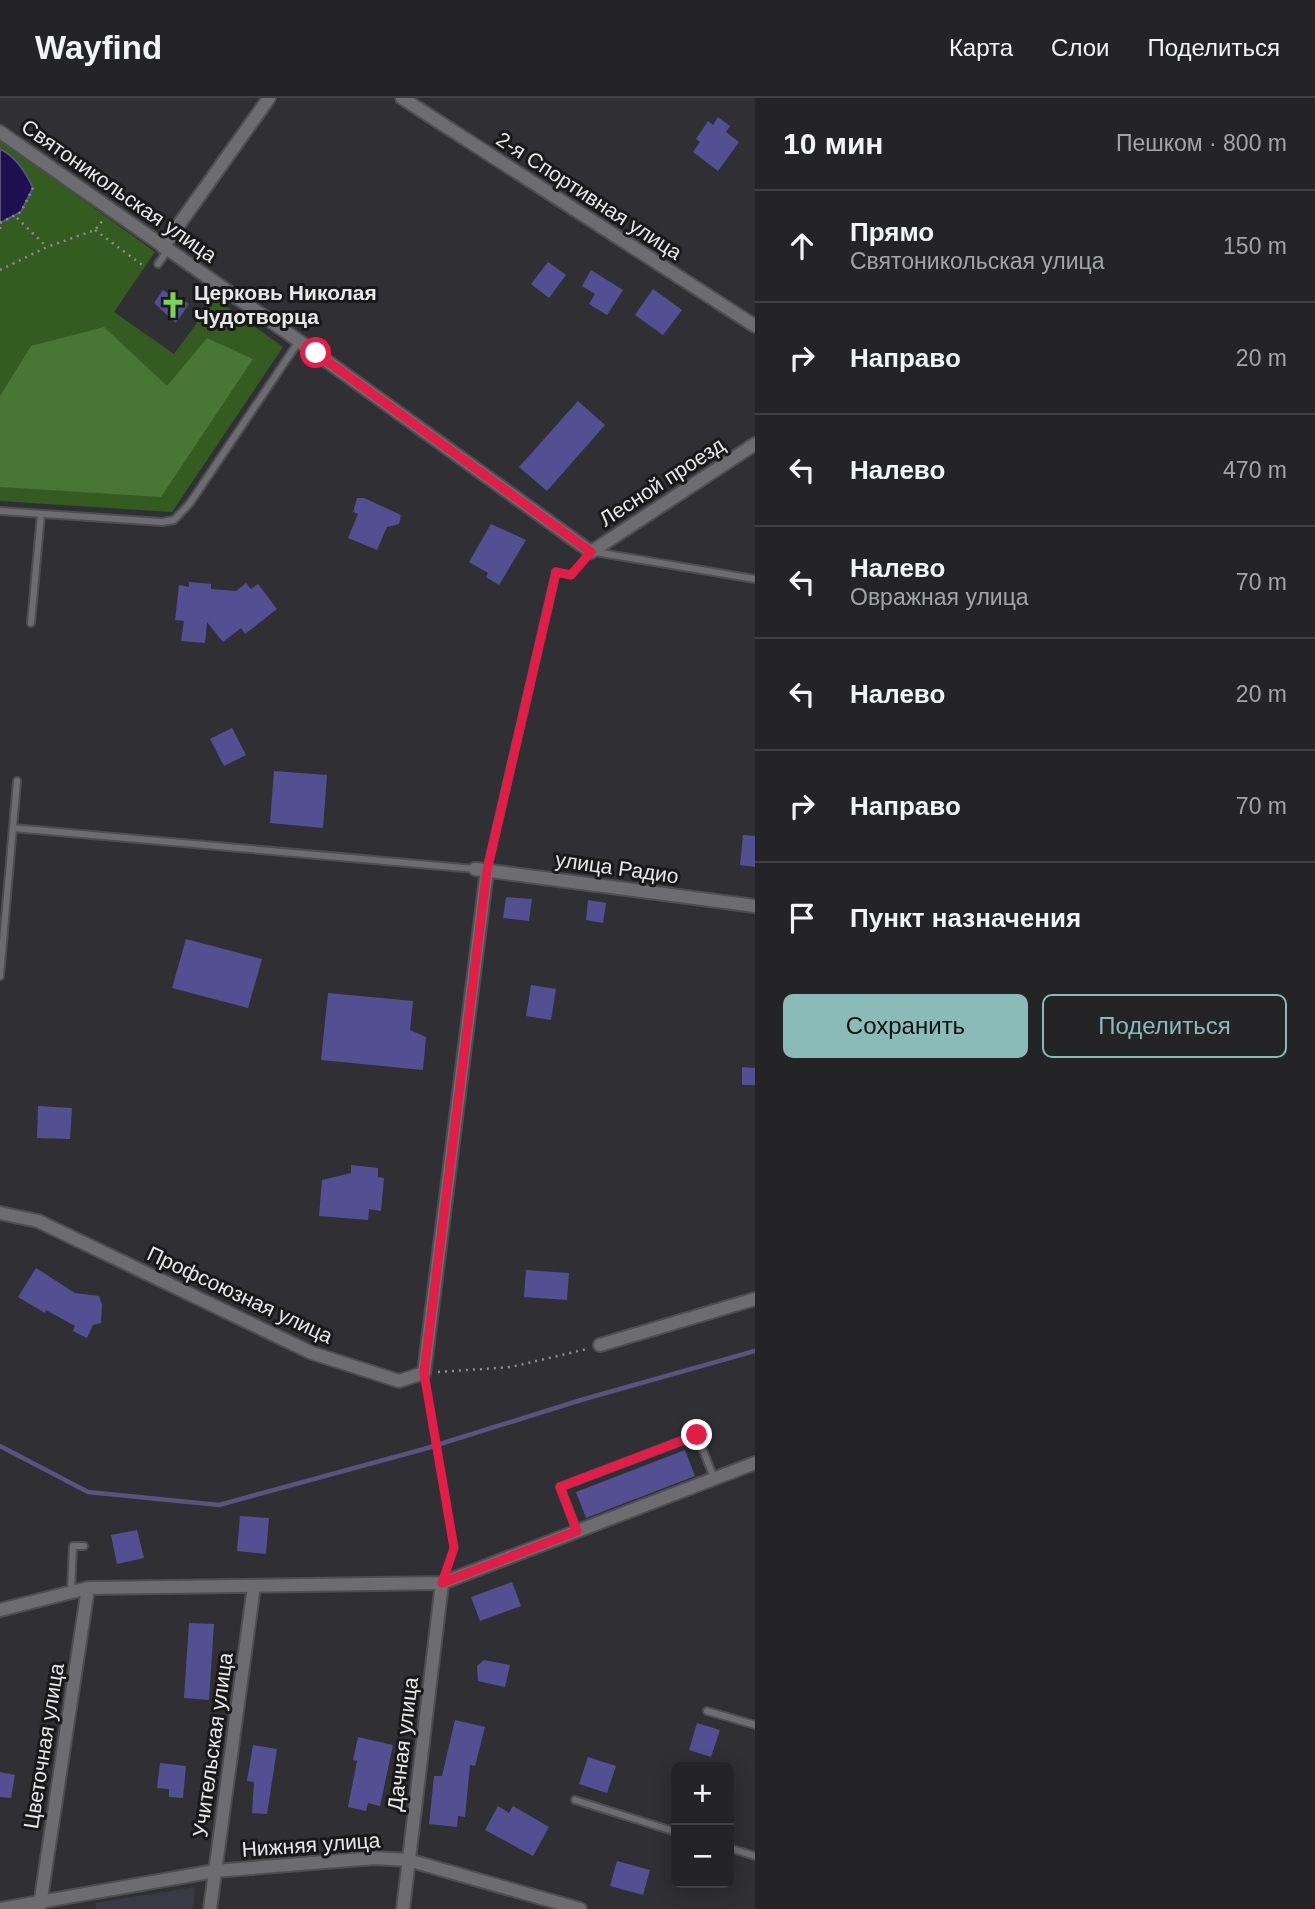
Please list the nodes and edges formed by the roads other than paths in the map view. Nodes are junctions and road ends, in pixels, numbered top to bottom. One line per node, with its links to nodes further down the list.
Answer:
1 (269, 98): 4 (street)
2 (402, 98): 6 (street, 2-я Спортивная улица)
3 (0, 132): 4 (street, Святоникольская улица)
4 (166, 249): 5 (lane); 7 (street, Святоникольская улица)
5 (158, 264)
6 (755, 326)
7 (299, 341): 10 (lane); 11 (street, Святоникольская улица)
8 (755, 444): 11 (street, Лесной проезд)
9 (0, 511): 10 (lane)
10 (41, 514): 14 (lane)
11 (591, 552): 13 (lane)
12 (556, 572): 17 (lane)
13 (755, 579)
14 (31, 623)
15 (17, 781): 16 (lane)
16 (13, 828): 17 (lane); 19 (lane)
17 (481, 870): 18 (street, улица Радио); 20 (street, Профсоюзная улица)
18 (755, 906)
19 (0, 976)
20 (0, 1213)
21 (755, 1299): 22 (street)
22 (600, 1346)
23 (755, 1463): 24 (street)
24 (714, 1478): 25 (street); 25 (lane)
25 (577, 1531): 27 (street)
26 (84, 1546): 30 (lane)
27 (442, 1583): 28 (street); 38 (street, Дачная улица)
28 (254, 1586): 29 (street); 39 (street, Учительская улица)
29 (88, 1588): 30 (street); 40 (street, Цветочная улица)
30 (71, 1592): 31 (street)
31 (0, 1610)
32 (706, 1711): 33 (lane)
33 (755, 1725)
34 (575, 1800): 35 (lane)
35 (671, 1830)
36 (734, 1850): 37 (lane)
37 (755, 1856)
38 (408, 1860): 39 (street, Нижняя улица); 43 (street, Дачная улица); 44 (street, Нижняя улица)
39 (215, 1871): 40 (street, Нижняя улица); 42 (street, Учительская улица)
40 (40, 1905): 41 (street, Нижняя улица)
41 (0, 1909)
42 (210, 1909)
43 (403, 1909)
44 (580, 1909)

